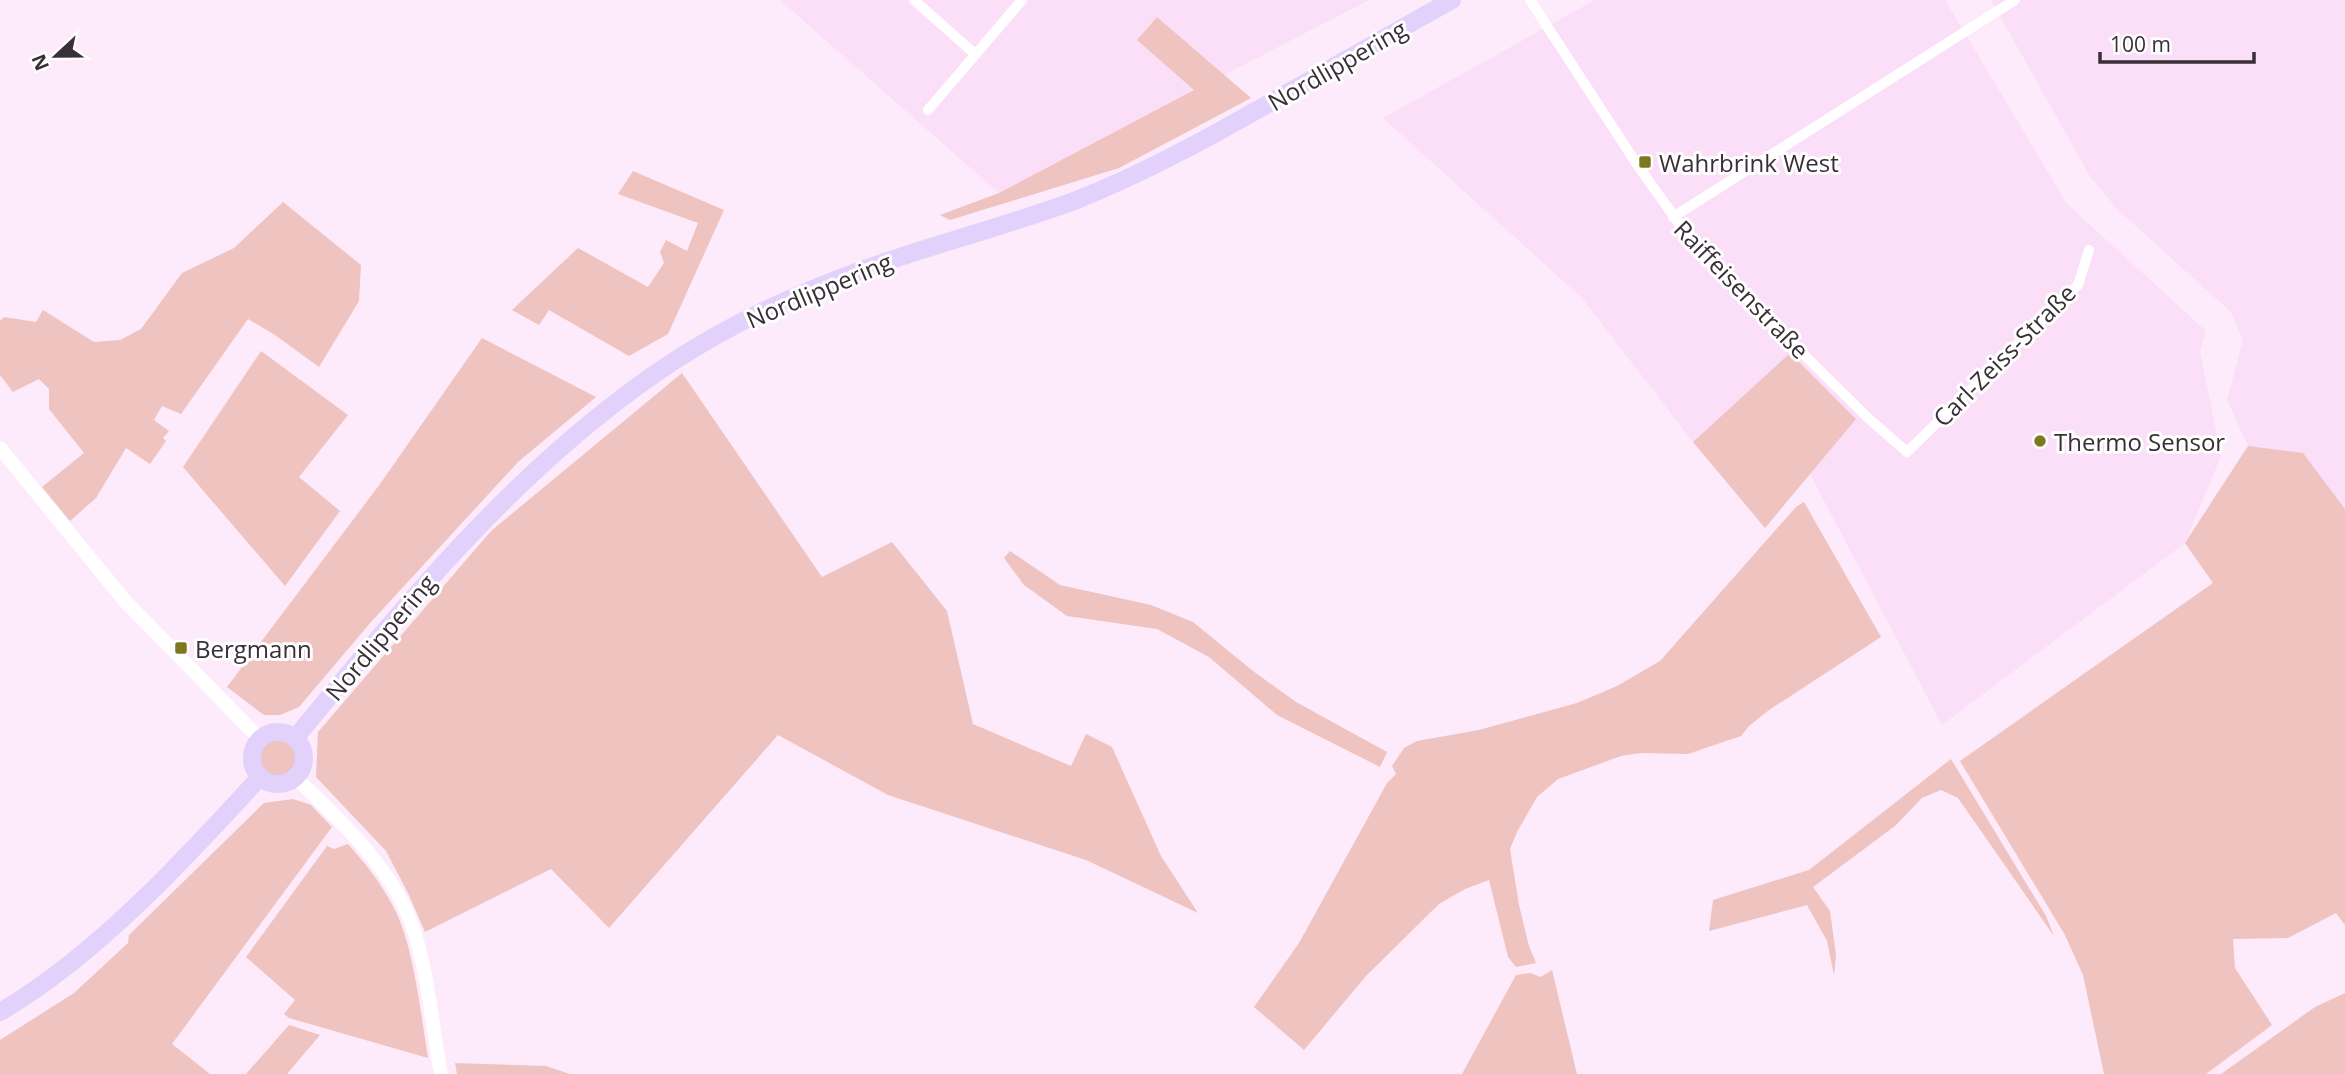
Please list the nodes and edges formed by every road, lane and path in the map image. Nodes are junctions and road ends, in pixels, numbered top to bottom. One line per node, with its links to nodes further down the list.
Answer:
1 (914, 0): 6 (street)
2 (1022, 0): 6 (street)
3 (1452, 0): 12 (main road, Nordlippering)
4 (1530, 0): 8 (street, Raiffeisenstraße)
5 (2015, 0): 8 (street)
6 (975, 54): 7 (street)
7 (928, 110)
8 (1672, 217): 11 (street, Raiffeisenstraße)
9 (2089, 250): 11 (street, Carl-Zeiss-Straße)
10 (0, 448): 13 (street)
11 (1907, 452)
12 (295, 738): 13 (main road); 15 (main road)
13 (260, 739): 14 (main road)
14 (260, 778): 15 (main road); 16 (main road)
15 (296, 778): 17 (street)
16 (0, 1012)
17 (441, 1074)

